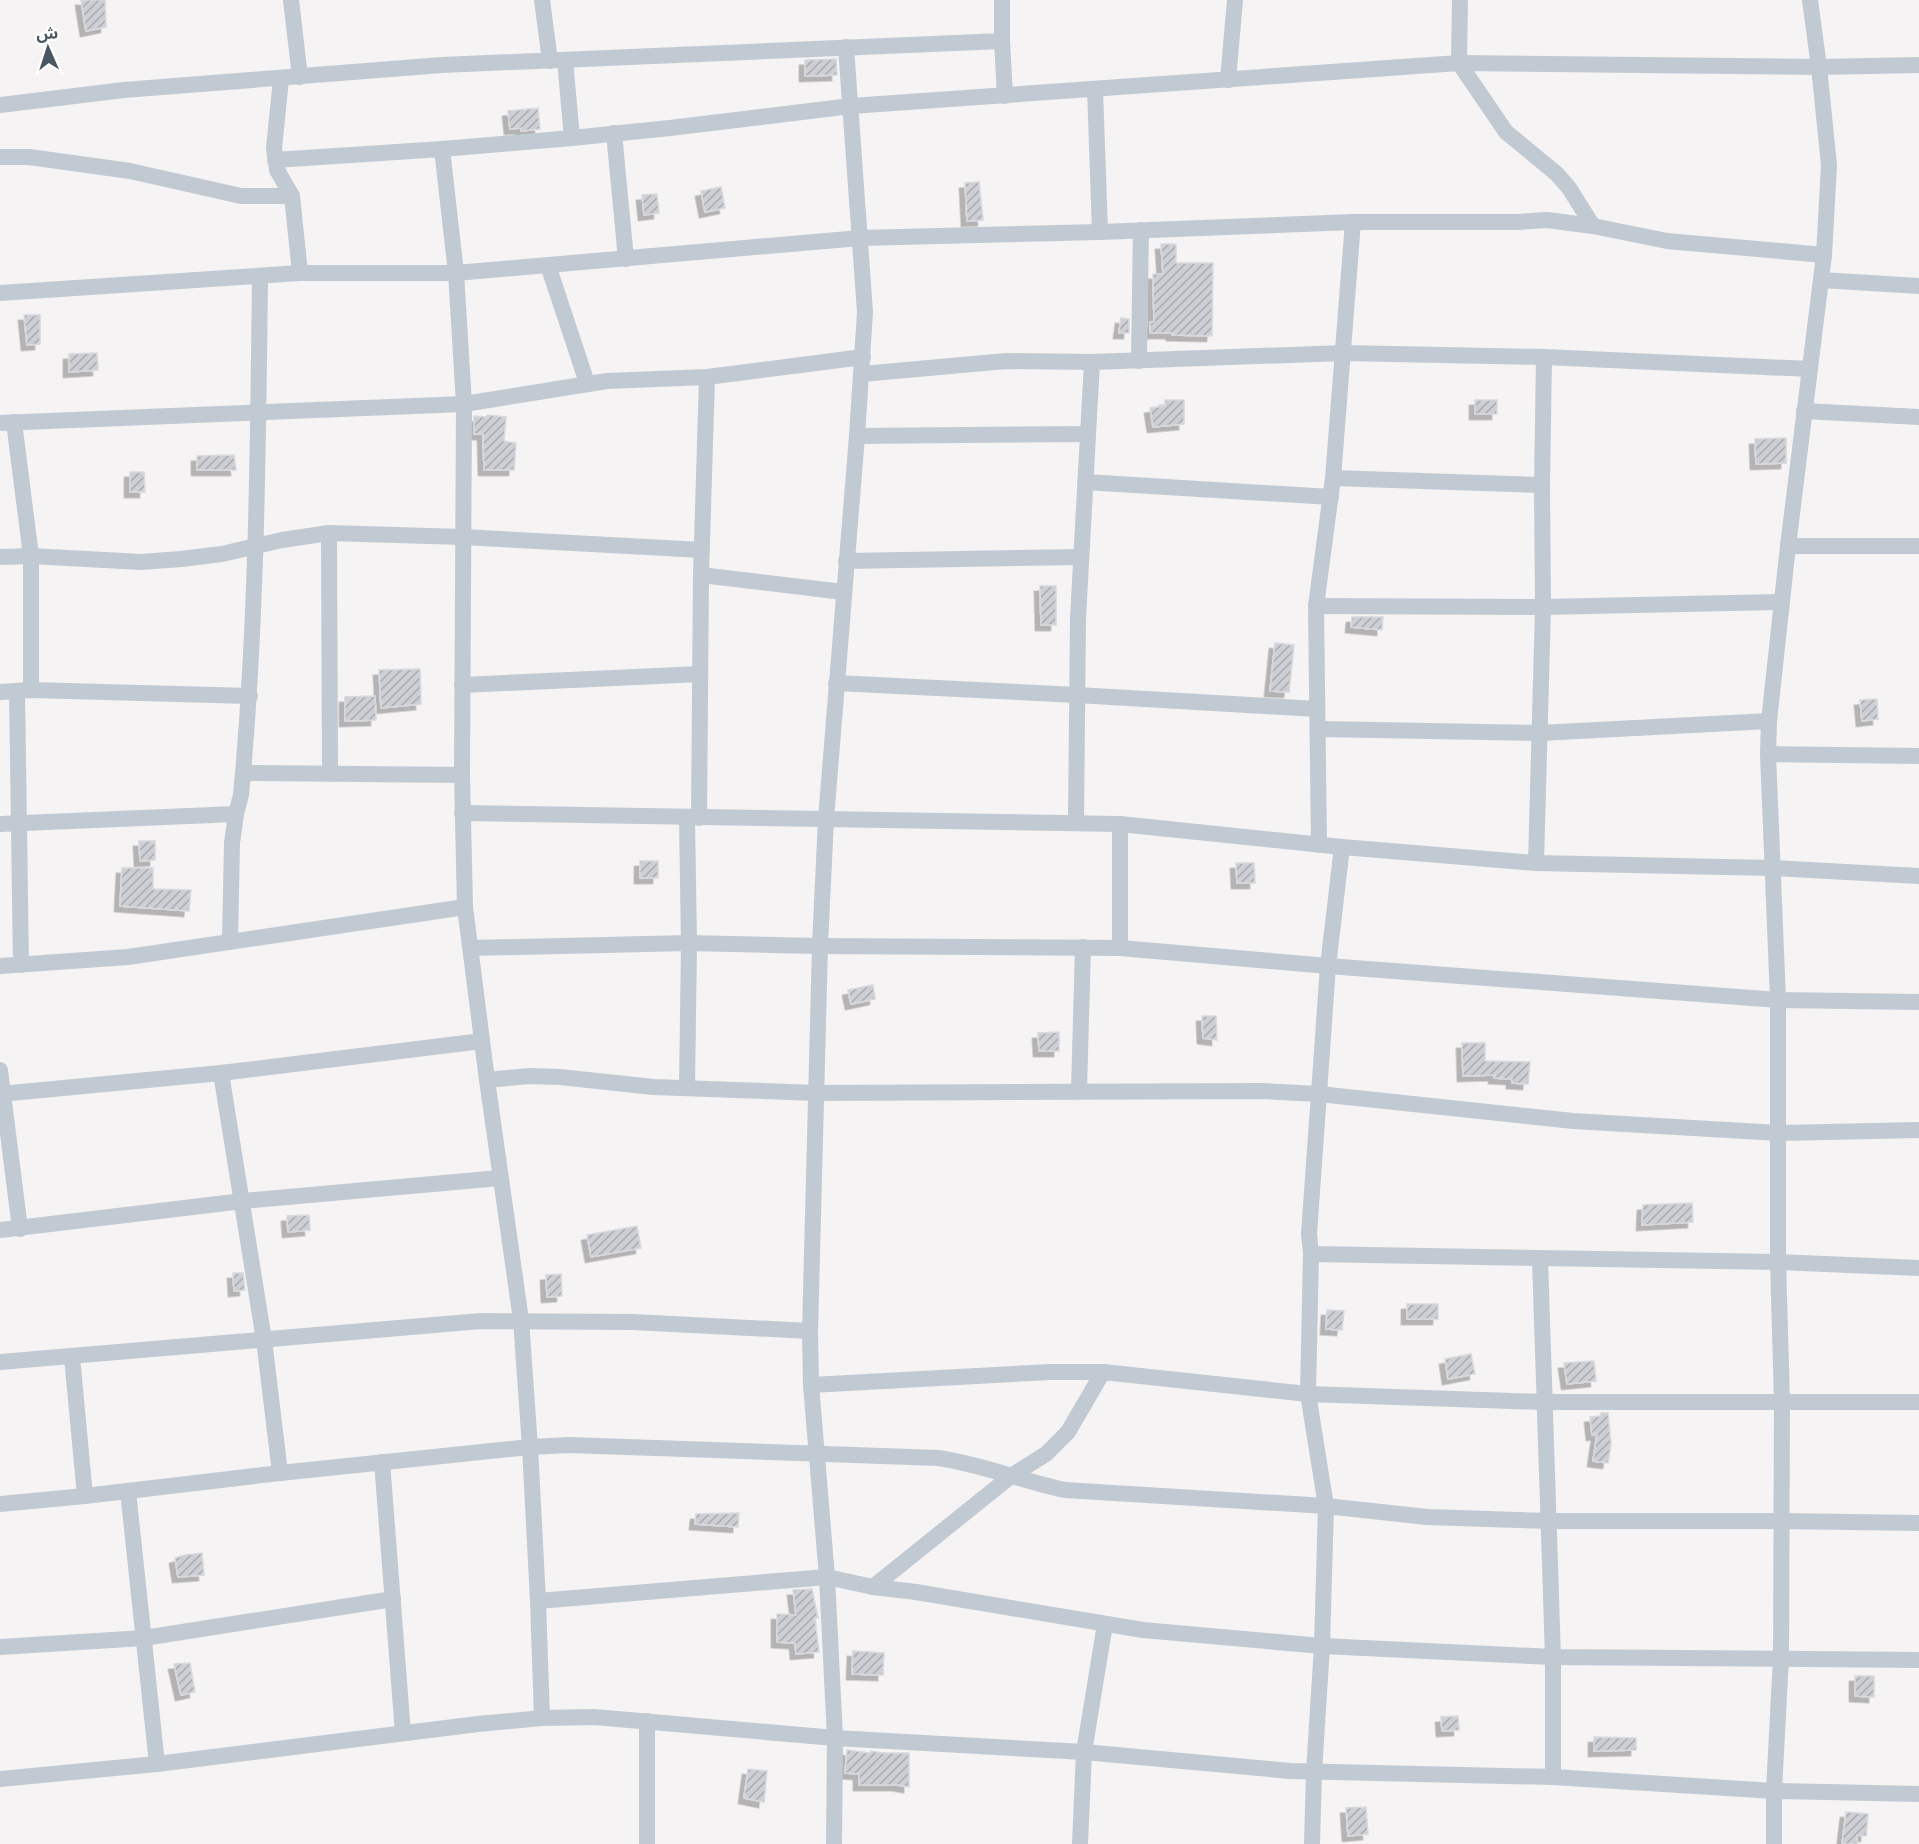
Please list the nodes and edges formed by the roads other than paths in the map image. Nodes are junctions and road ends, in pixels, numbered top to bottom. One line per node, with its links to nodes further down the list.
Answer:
1 (291, 0): 13 (street)
2 (542, 0): 9 (street)
3 (1002, 0): 7 (street)
4 (1235, 0): 15 (street)
5 (1460, 0): 10 (street)
6 (1810, 0): 12 (street)
7 (1002, 41): 8 (street); 17 (street)
8 (846, 47): 9 (street); 19 (street)
9 (558, 60): 13 (street); 21 (street)
10 (1459, 63): 12 (street); 15 (street); 27 (street)
11 (1919, 65): 12 (street)
12 (1819, 66): 31 (street)
13 (300, 77): 14 (street)
14 (281, 79): 18 (street); 24 (street)
15 (1228, 80): 16 (street)
16 (1095, 89): 17 (street); 29 (street)
17 (1005, 96): 19 (street)
18 (0, 105)
19 (850, 106): 20 (street); 30 (street)
20 (614, 133): 21 (street); 32 (street)
21 (572, 138): 22 (street)
22 (442, 149): 24 (street); 35 (street)
23 (0, 157): 25 (street)
24 (275, 160): 25 (street)
25 (292, 196): 34 (street)
26 (1353, 222): 27 (street); 28 (street); 40 (street)
27 (1593, 226): 31 (street)
28 (1141, 230): 29 (street); 43 (street)
29 (1100, 232): 30 (street)
30 (860, 238): 32 (street); 41 (street)
31 (1824, 255): 37 (street)
32 (626, 259): 33 (street)
33 (548, 265): 35 (street); 48 (street)
34 (300, 273): 35 (street); 36 (street)
35 (456, 273): 49 (street)
36 (261, 276): 39 (street); 51 (street)
37 (1821, 280): 38 (street); 45 (street)
38 (1919, 286)
39 (0, 293)
40 (1344, 353): 42 (street); 43 (street); 56 (street)
41 (863, 357): 46 (street); 47 (street)
42 (1544, 357): 45 (street); 58 (street)
43 (1139, 361): 44 (street)
44 (1092, 362): 46 (street); 54 (street)
45 (1810, 369): 50 (street)
46 (862, 374): 55 (street)
47 (707, 376): 48 (street); 65 (street)
48 (587, 383): 49 (street)
49 (464, 404): 51 (street); 61 (street)
50 (1804, 411): 52 (street); 63 (street)
51 (258, 413): 53 (street); 62 (street)
52 (1919, 417)
53 (7, 423): 66 (street)
54 (1088, 434): 55 (street); 57 (street)
55 (857, 436): 69 (street)
56 (1333, 478): 58 (street); 59 (street)
57 (1085, 482): 59 (street); 68 (street)
58 (1542, 485): 74 (street)
59 (1331, 496): 73 (street)
60 (329, 533): 61 (street); 62 (street); 88 (street)
61 (462, 537): 65 (street); 77 (street)
62 (255, 546): 66 (street); 80 (street)
63 (1788, 546): 64 (street); 72 (street)
64 (1919, 546)
65 (702, 550): 70 (street)
66 (31, 556): 67 (street); 78 (street)
67 (0, 557)
68 (1081, 557): 69 (street); 79 (street)
69 (846, 561): 71 (street)
70 (701, 575): 71 (street); 75 (street)
71 (843, 592): 76 (street)
72 (1782, 602): 74 (street); 82 (street)
73 (1316, 606): 74 (street); 81 (street)
74 (1542, 607): 84 (street)
75 (700, 674): 77 (street); 92 (street)
76 (836, 683): 79 (street); 93 (street)
77 (462, 685): 89 (street)
78 (16, 691): 80 (street); 94 (street)
79 (1077, 695): 81 (street); 95 (street)
80 (249, 696): 87 (street)
81 (1317, 709): 83 (street)
82 (1769, 721): 84 (street); 85 (street)
83 (1318, 729): 84 (street); 98 (street)
84 (1540, 733): 100 (street)
85 (1768, 754): 86 (street); 101 (street)
86 (1919, 756)
87 (243, 773): 88 (street); 91 (street)
88 (330, 774): 89 (street)
89 (462, 775): 90 (street)
90 (462, 813): 92 (street); 103 (street)
91 (236, 814): 94 (street); 104 (street)
92 (693, 818): 93 (street); 105 (street)
93 (826, 819): 95 (street); 106 (street)
94 (20, 822): 96 (street); 110 (street)
95 (1076, 822): 97 (street)
96 (0, 824)
97 (1120, 824): 98 (street); 109 (street)
98 (1319, 844): 99 (street)
99 (1342, 847): 100 (street); 112 (street)
100 (1536, 863): 101 (street)
101 (1773, 868): 102 (street); 113 (street)
102 (1919, 876)
103 (465, 907): 104 (street); 108 (street)
104 (230, 942): 110 (street)
105 (689, 944): 106 (street); 108 (street); 119 (street)
106 (820, 946): 107 (street); 122 (street)
107 (1083, 947): 109 (street); 120 (street)
108 (471, 948): 115 (street)
109 (1120, 948): 112 (street)
110 (21, 965): 111 (street)
111 (0, 966)
112 (1328, 966): 113 (street); 123 (street)
113 (1778, 1000): 114 (street); 125 (street)
114 (1919, 1002)
115 (482, 1041): 117 (street); 118 (street)
116 (0, 1070): 121 (street)
117 (221, 1073): 121 (street); 127 (street)
118 (486, 1080): 119 (street); 126 (street)
119 (687, 1088): 122 (street)
120 (1080, 1091): 122 (street); 123 (street)
121 (2, 1094): 128 (street)
122 (816, 1094): 135 (street)
123 (1319, 1094): 125 (street); 130 (street)
124 (1919, 1130): 125 (street)
125 (1779, 1133): 132 (street)
126 (500, 1178): 127 (street); 134 (street)
127 (243, 1201): 128 (street); 136 (street)
128 (20, 1229): 129 (street)
129 (0, 1230)
130 (1311, 1254): 131 (street); 141 (street)
131 (1540, 1259): 132 (street); 143 (street)
132 (1778, 1262): 133 (street); 142 (street)
133 (1919, 1268)
134 (520, 1320): 135 (street); 136 (street); 145 (street)
135 (810, 1331): 140 (street)
136 (264, 1340): 137 (street); 148 (street)
137 (72, 1357): 138 (street); 151 (street)
138 (0, 1362)
139 (1103, 1372): 140 (street); 141 (street); 149 (street)
140 (811, 1385): 146 (street)
141 (1308, 1394): 143 (street); 153 (street)
142 (1782, 1401): 143 (street); 144 (street); 155 (street)
143 (1544, 1402): 154 (street)
144 (1919, 1402)
145 (530, 1447): 146 (street); 147 (street); 160 (street)
146 (817, 1452): 149 (street); 157 (street)
147 (382, 1462): 148 (street); 159 (street)
148 (280, 1473): 150 (street)
149 (1011, 1476): 153 (street); 158 (street)
150 (128, 1491): 151 (street); 162 (street)
151 (85, 1496): 152 (street)
152 (0, 1504)
153 (1326, 1506): 154 (street); 163 (street)
154 (1548, 1521): 155 (street); 165 (street)
155 (1781, 1521): 156 (street); 166 (street)
156 (1919, 1523)
157 (827, 1577): 158 (street); 160 (street); 171 (street)
158 (873, 1587): 161 (street)
159 (393, 1599): 162 (street); 170 (street)
160 (538, 1601): 168 (street)
161 (1105, 1624): 163 (street); 172 (street)
162 (144, 1638): 164 (street); 173 (street)
163 (1322, 1646): 165 (street); 174 (street)
164 (0, 1647)
165 (1553, 1657): 166 (street); 175 (street)
166 (1781, 1657): 167 (street); 177 (street)
167 (1919, 1660)
168 (542, 1718): 169 (street); 170 (street)
169 (647, 1721): 171 (street); 179 (street)
170 (403, 1733): 173 (street)
171 (835, 1738): 172 (street); 180 (street)
172 (1084, 1752): 174 (street); 181 (street)
173 (157, 1764): 176 (street)
174 (1314, 1772): 175 (street); 182 (street)
175 (1553, 1777): 177 (street)
176 (0, 1779)
177 (1774, 1791): 178 (street); 183 (street)
178 (1919, 1794)
179 (646, 1844)
180 (834, 1844)
181 (1080, 1844)
182 (1312, 1844)
183 (1773, 1844)

